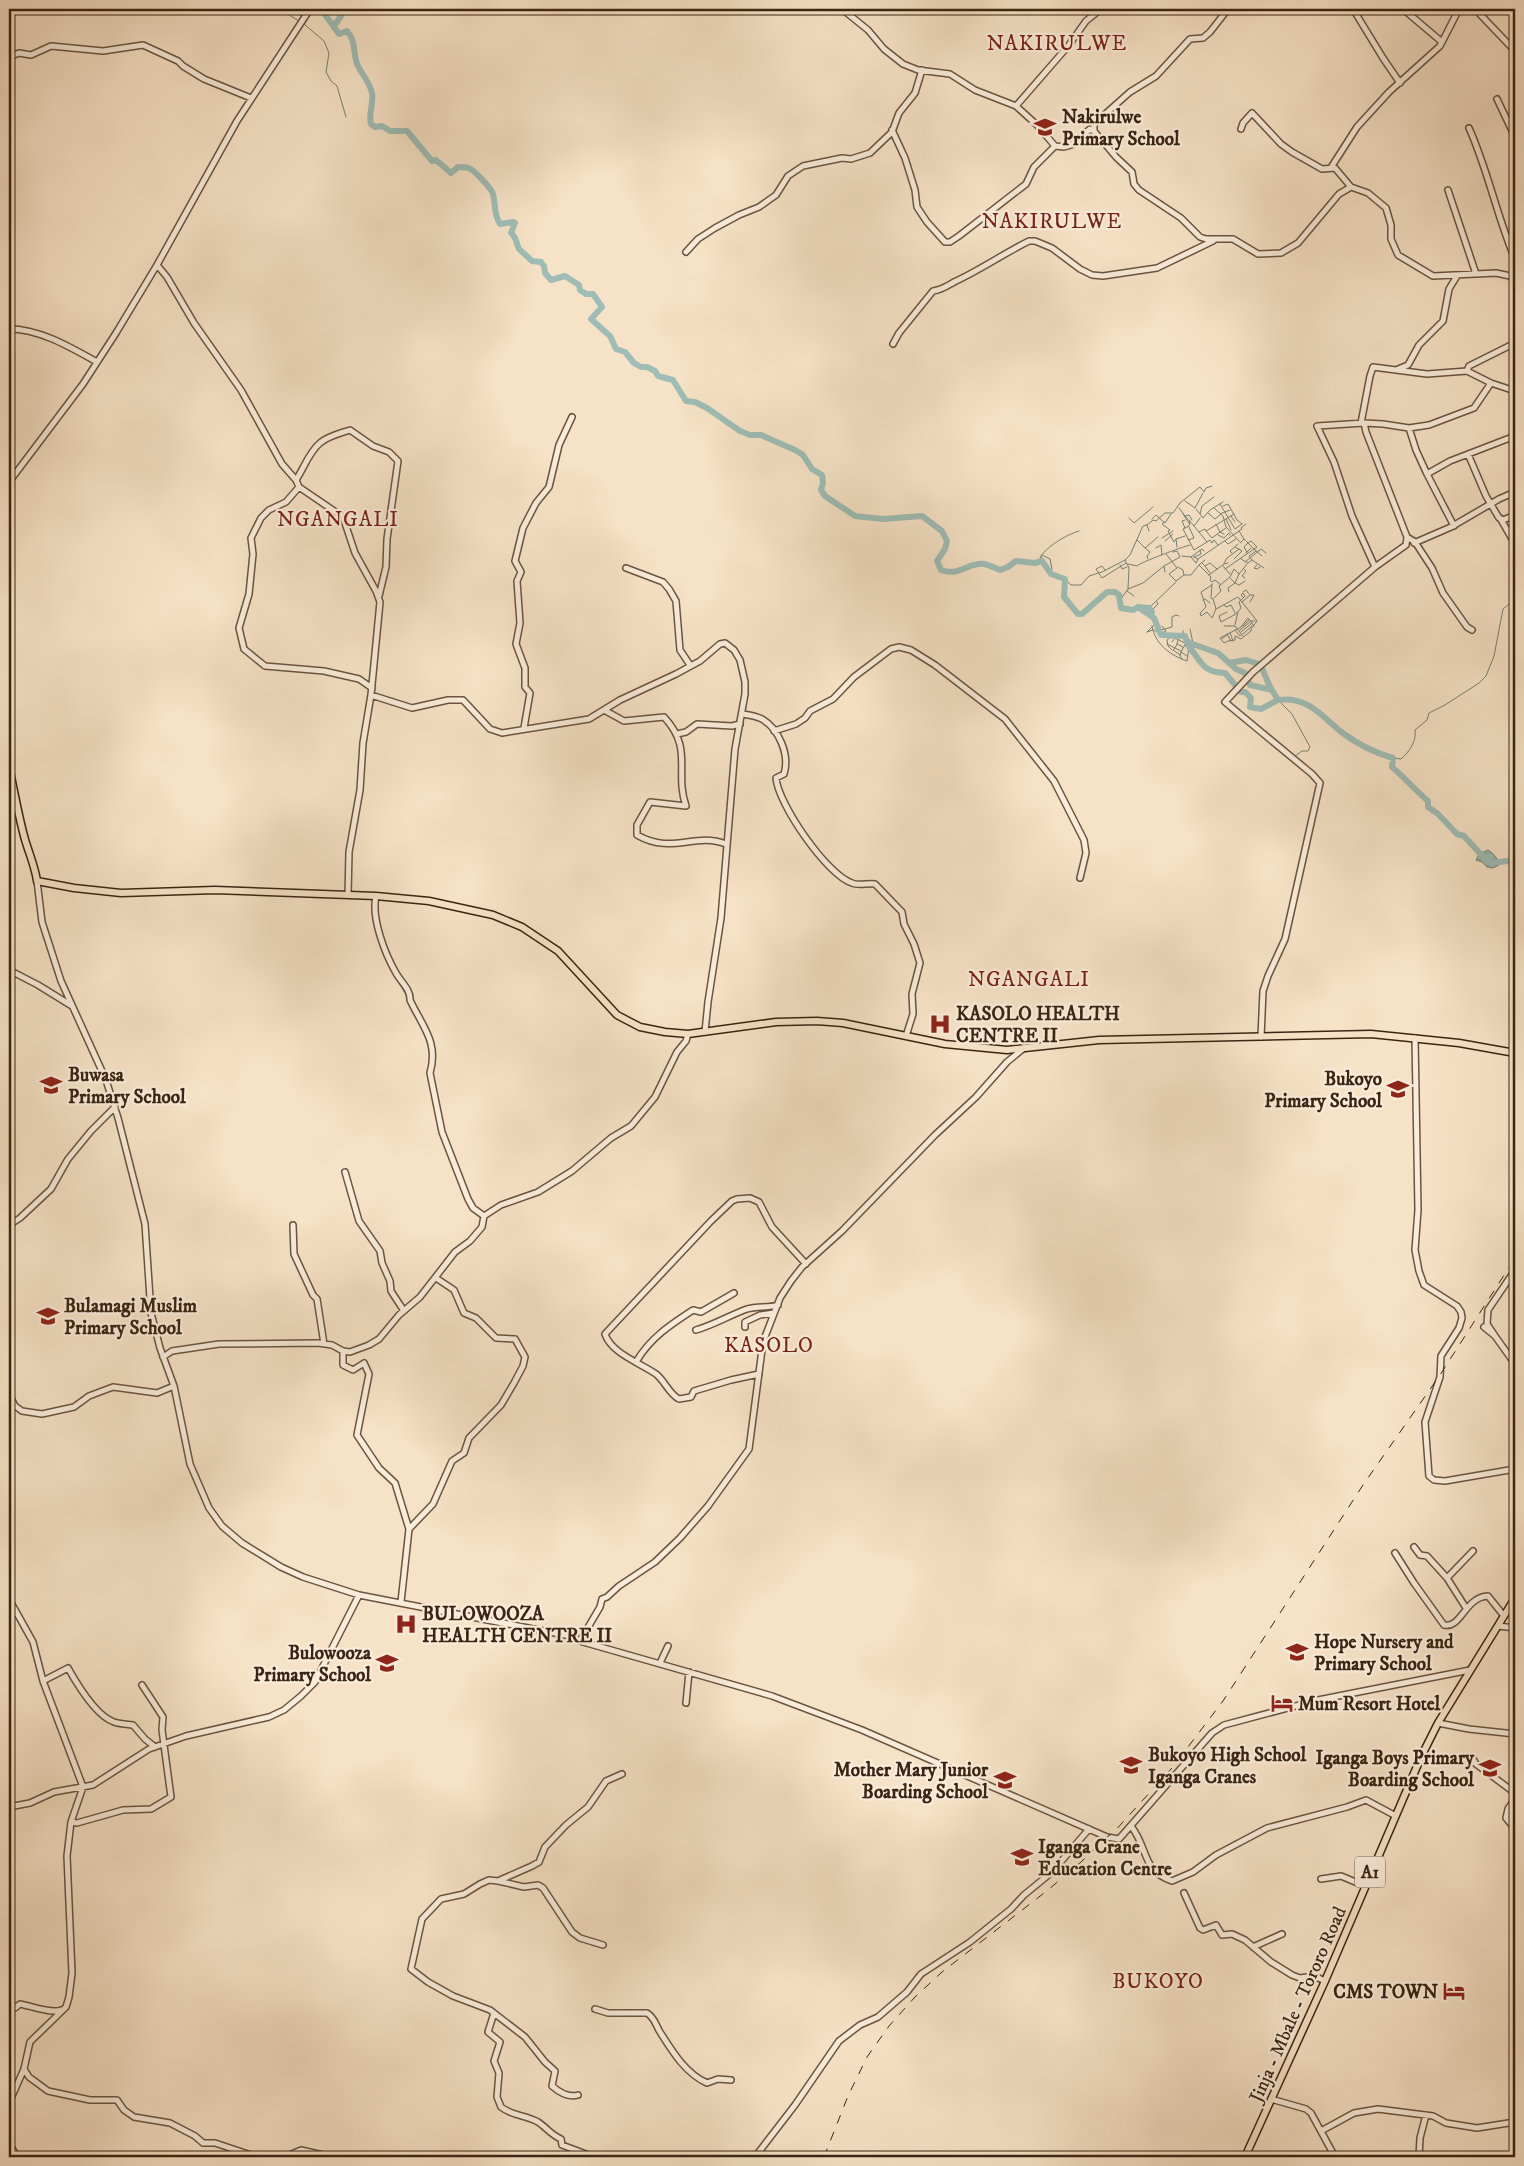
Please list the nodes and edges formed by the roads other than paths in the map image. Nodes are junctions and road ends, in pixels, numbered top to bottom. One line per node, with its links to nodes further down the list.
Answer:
1 (310, 9): 16 (street)
2 (765, 9): 3 (street)
3 (785, 9)
4 (842, 9): 14 (street)
5 (1101, 9): 18 (street)
6 (1228, 9): 22 (street)
7 (1353, 9): 15 (street)
8 (1403, 9): 11 (street)
9 (1459, 9): 11 (street)
10 (1475, 9): 12 (street)
11 (1442, 42): 15 (street)
12 (1515, 51)
13 (9, 57): 16 (street)
14 (922, 70): 18 (street); 21 (street)
15 (1400, 83): 25 (street)
16 (251, 98): 31 (street)
17 (1496, 99): 23 (street)
18 (1016, 106): 24 (street)
19 (1469, 128): 30 (street)
20 (1240, 129): 25 (street)
21 (892, 130): 24 (street); 29 (street)
22 (1094, 131): 24 (street); 28 (street)
23 (1515, 136)
24 (1055, 146)
25 (1332, 166): 26 (street)
26 (1351, 187): 28 (street); 33 (street)
27 (1448, 190): 32 (street)
28 (1218, 239): 37 (street)
29 (686, 252)
30 (1515, 259)
31 (157, 265): 38 (street); 49 (street)
32 (1476, 274): 33 (street); 34 (street)
33 (1457, 276): 39 (street)
34 (1515, 277)
35 (9, 328): 38 (street)
36 (1515, 343): 40 (street)
37 (893, 344)
38 (97, 362): 50 (street)
39 (1396, 370): 40 (street); 44 (street)
40 (1467, 371): 41 (street)
41 (1491, 383): 42 (street); 45 (street)
42 (1515, 391)
43 (572, 417): 71 (street)
44 (1363, 423): 45 (street); 57 (street); 61 (street)
45 (1408, 428): 48 (street)
46 (1515, 436): 47 (street)
47 (1468, 454): 48 (street); 53 (street)
48 (1427, 474): 56 (street)
49 (296, 480): 51 (street); 63 (street)
50 (9, 482)
51 (299, 487): 63 (street); 66 (street)
52 (1515, 492): 53 (street)
53 (1491, 503): 55 (street); 56 (street)
54 (1515, 515): 55 (street)
55 (1499, 518): 59 (street)
56 (1454, 526): 58 (street)
57 (1406, 537): 58 (street); 60 (street)
58 (1415, 542): 60 (street); 64 (street)
59 (1515, 544)
60 (1406, 545): 61 (street)
61 (1375, 567): 85 (street)
62 (626, 568): 65 (street)
63 (379, 596): 66 (street)
64 (1472, 630)
65 (690, 665): 68 (street); 69 (street)
66 (372, 688): 67 (street)
67 (371, 695): 71 (street); 78 (street)
68 (604, 710): 71 (street); 73 (street)
69 (743, 714): 70 (street); 72 (street)
70 (740, 724): 73 (street); 75 (street)
71 (524, 728)
72 (774, 731): 76 (street); 84 (street)
73 (677, 734): 75 (street)
74 (9, 767): 77 (main road)
75 (726, 844): 82 (street)
76 (1080, 878)
77 (37, 881): 78 (main road); 81 (street)
78 (348, 895): 79 (main road)
79 (376, 896): 83 (main road); 91 (street)
80 (9, 970): 81 (street)
81 (72, 1007): 89 (street)
82 (705, 1032): 83 (main road); 84 (main road)
83 (688, 1034): 91 (street)
84 (906, 1036): 87 (main road)
85 (1261, 1037): 86 (main road); 87 (main road)
86 (1415, 1038): 88 (main road); 115 (street)
87 (1024, 1047): 94 (street)
88 (1515, 1053)
89 (115, 1107): 92 (street); 106 (street)
90 (345, 1172): 99 (street)
91 (484, 1216): 96 (street)
92 (9, 1225)
93 (293, 1225): 105 (street)
94 (806, 1264): 98 (street); 110 (street)
95 (1515, 1270): 104 (street)
96 (436, 1278): 99 (street); 116 (street)
97 (734, 1293): 110 (street)
98 (778, 1305): 100 (street); 103 (street)
99 (404, 1311): 108 (street)
100 (774, 1313): 101 (street); 112 (street)
101 (745, 1327)
102 (1484, 1327): 104 (street)
103 (696, 1330)
104 (1495, 1336): 111 (street)
105 (324, 1344): 107 (street); 108 (street)
106 (160, 1348): 107 (street); 109 (street)
107 (172, 1351): 109 (street)
108 (343, 1351): 116 (street)
109 (163, 1357): 113 (street)
110 (636, 1362): 112 (street)
111 (1515, 1364)
112 (759, 1374): 129 (street)
113 (174, 1386): 114 (street); 121 (street)
114 (9, 1394)
115 (1515, 1469)
116 (409, 1529): 124 (street)
117 (1414, 1547): 120 (street)
118 (1472, 1551): 120 (street)
119 (1396, 1553): 125 (street)
120 (1446, 1578): 125 (street)
121 (359, 1595): 124 (street); 139 (street)
122 (1515, 1598): 126 (main road, Jinja - Mbale - Tororo Road / A1)
123 (9, 1599): 134 (street)
124 (401, 1602): 129 (street)
125 (1466, 1608): 126 (street)
126 (1504, 1616): 127 (main road, Jinja - Mbale - Tororo Road / A1)
127 (1498, 1626): 128 (street); 132 (main road, Jinja - Mbale - Tororo Road / A1)
128 (1515, 1628)
129 (580, 1641): 131 (street)
130 (668, 1646): 131 (street)
131 (660, 1663): 133 (street)
132 (1470, 1670): 137 (main road, Jinja - Mbale - Tororo Road / A1); 149 (street)
133 (689, 1672): 136 (street); 150 (street)
134 (43, 1681): 140 (street); 143 (street)
135 (142, 1685): 139 (street)
136 (686, 1703)
137 (1438, 1723): 138 (street); 147 (main road, Jinja - Mbale - Tororo Road / A1)
138 (1515, 1734)
139 (164, 1745): 140 (street); 148 (street)
140 (155, 1747): 143 (street)
141 (1473, 1759): 144 (street)
142 (622, 1774): 155 (street)
143 (83, 1786): 146 (street); 148 (street)
144 (1515, 1792)
145 (1512, 1803): 151 (street)
146 (9, 1807)
147 (1394, 1815): 149 (street); 153 (main road, Jinja - Mbale - Tororo Road / A1)
148 (70, 1822): 163 (street)
149 (1131, 1826): 150 (street)
150 (1089, 1828): 180 (street)
151 (1515, 1829)
152 (1361, 1863): 153 (street)
153 (1372, 1868): 156 (main road, Jinja - Mbale - Tororo Road / A1)
154 (1321, 1878): 156 (street)
155 (498, 1880): 159 (street); 165 (street)
156 (1365, 1886): 161 (main road, Jinja - Mbale - Tororo Road / A1)
157 (1184, 1893): 160 (street)
158 (1282, 1934): 160 (street)
159 (603, 1945)
160 (1253, 1947): 161 (street)
161 (1325, 1981): 169 (main road, Jinja - Mbale - Tororo Road / A1)
162 (15, 2008): 163 (street)
163 (66, 2008): 166 (street)
164 (595, 2009): 167 (street)
165 (494, 2013): 168 (street); 179 (street)
166 (24, 2069): 170 (street); 176 (street)
167 (731, 2080)
168 (578, 2095)
169 (1272, 2099): 173 (street); 181 (main road, Jinja - Mbale - Tororo Road / A1)
170 (9, 2103)
171 (1426, 2115): 172 (street); 173 (street); 183 (street)
172 (1515, 2122)
173 (1321, 2131): 182 (street)
174 (9, 2143): 175 (street)
175 (17, 2157)
176 (257, 2157)
177 (285, 2157): 178 (street)
178 (332, 2157)
179 (594, 2157)
180 (755, 2157)
181 (1245, 2157)
182 (1335, 2157)
183 (1419, 2157)

